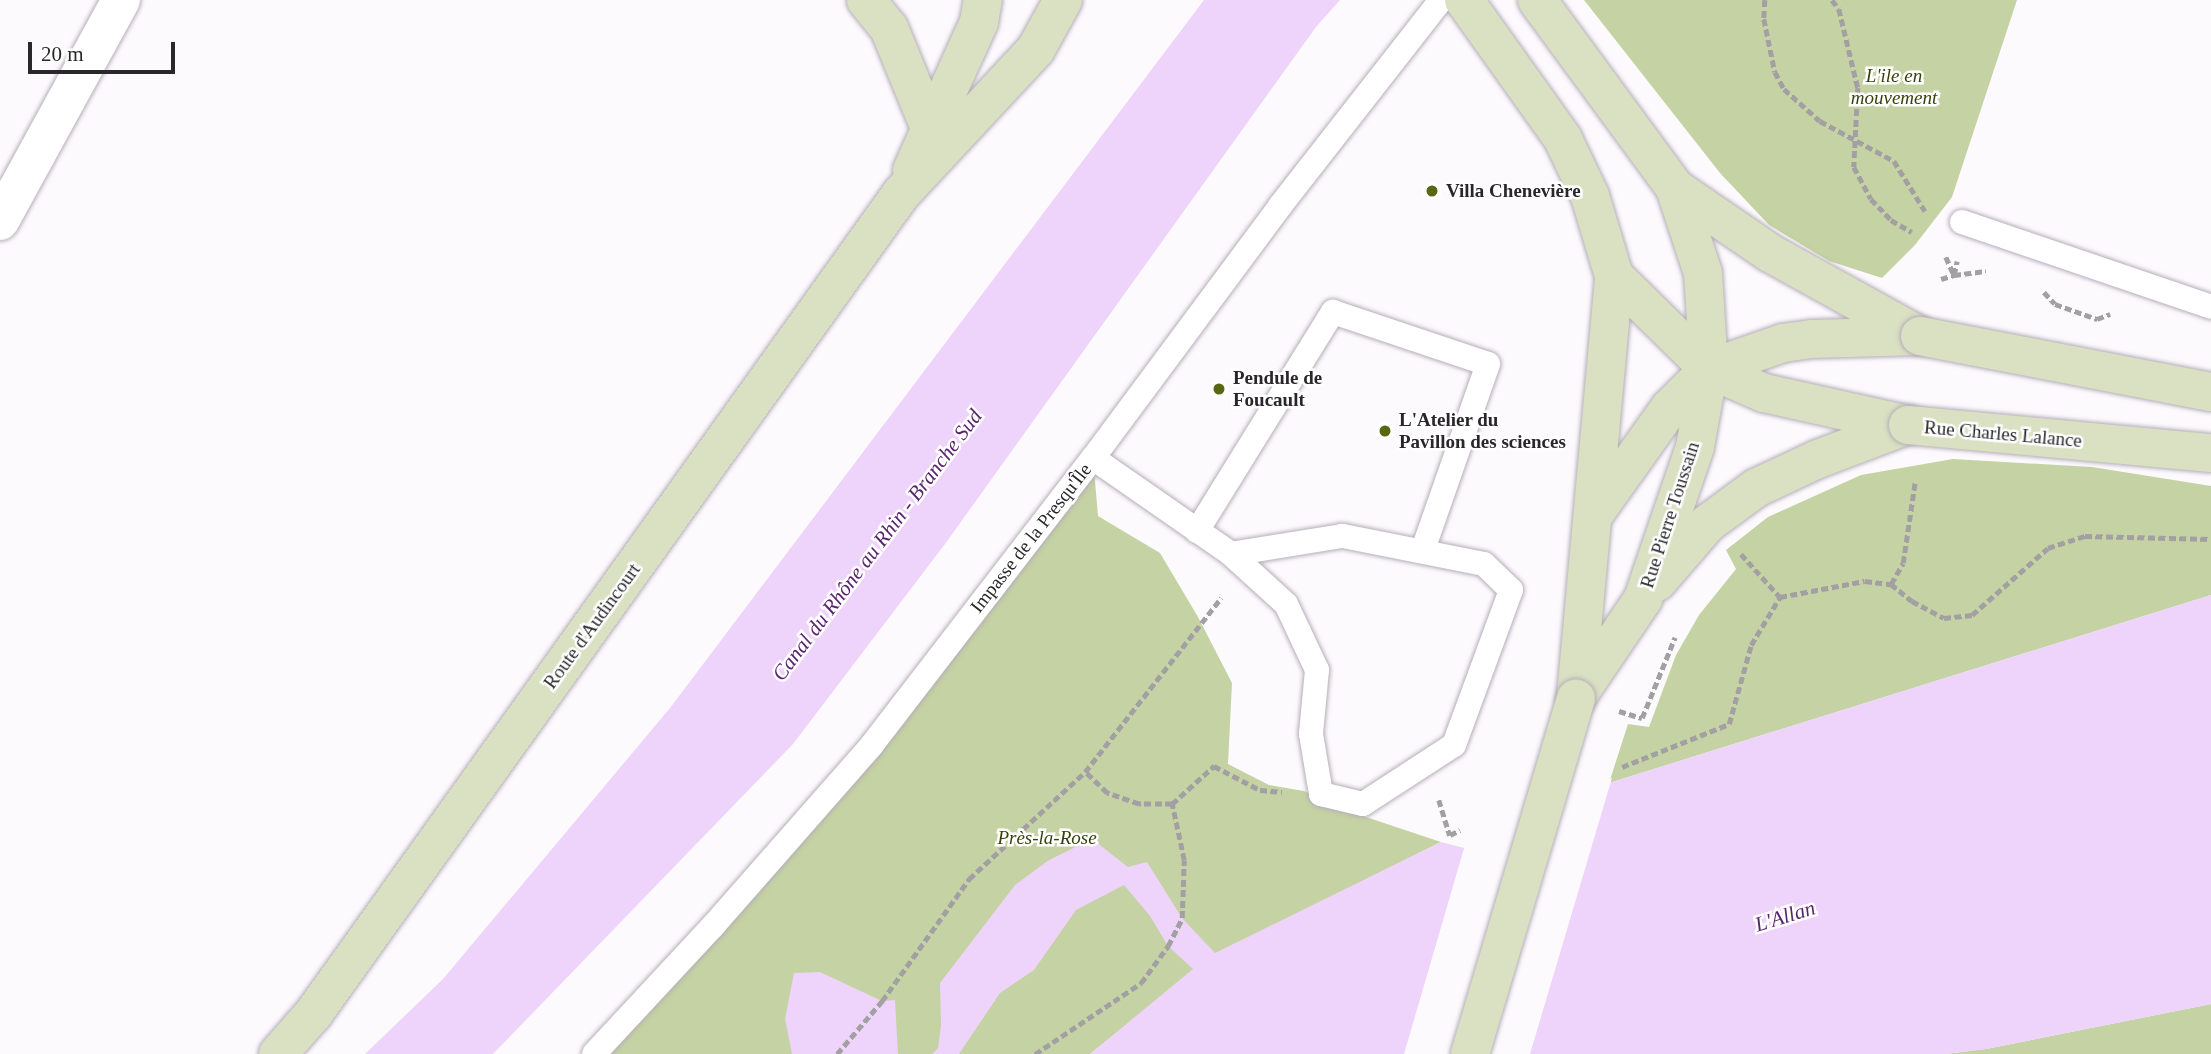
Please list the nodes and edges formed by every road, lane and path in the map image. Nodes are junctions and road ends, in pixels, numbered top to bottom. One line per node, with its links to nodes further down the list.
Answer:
1 (121, 0): 14 (street)
2 (866, 0): 11 (main road)
3 (983, 0): 11 (main road)
4 (1039, 0): 10 (main road)
5 (1063, 0): 10 (main road)
6 (1441, 0): 24 (lane, Impasse de la Presqu'Île)
7 (1464, 0): 17 (main road)
8 (1537, 0): 12 (main road)
9 (1832, 0): 16 (path)
10 (1036, 49): 13 (main road)
11 (930, 128): 13 (main road)
12 (1675, 188): 19 (main road); 20 (main road, Rue Pierre Toussain)
13 (901, 194): 43 (main road, Route d'Audincourt)
14 (0, 221)
15 (1962, 222): 18 (lane)
16 (1912, 232)
17 (1614, 276): 20 (main road); 26 (main road)
18 (2211, 307)
19 (1920, 336): 20 (main road); 21 (main road, bridge)
20 (1709, 369): 22 (main road); 26 (main road); 34 (main road, Rue Pierre Toussain)
21 (2211, 392)
22 (1908, 425): 23 (main road, Rue Charles Lalance, bridge); 34 (main road, Rue Charles Lalance)
23 (2211, 453)
24 (1093, 458): 27 (lane); 44 (lane, Impasse de la Presqu'Île)
25 (1915, 482): 32 (path)
26 (1591, 520): 36 (main road)
27 (1197, 531): 29 (lane); 30 (lane)
28 (2211, 539): 32 (path)
29 (1423, 550): 30 (lane); 40 (lane)
30 (1238, 560): 38 (path); 40 (lane)
31 (1731, 562): 33 (path)
32 (1891, 584): 33 (path)
33 (1780, 597): 37 (path)
34 (1643, 599): 36 (main road, Rue Pierre Toussain)
35 (1680, 624): 36 (path)
36 (1576, 698): 47 (main road, bridge)
37 (1622, 767)
38 (1085, 772): 41 (path); 45 (path)
39 (1435, 788): 42 (path)
40 (1321, 794): 41 (path)
41 (1172, 804): 46 (path)
42 (1460, 830)
43 (278, 1054)
44 (594, 1054)
45 (837, 1054)
46 (1035, 1054)
47 (1470, 1054)

